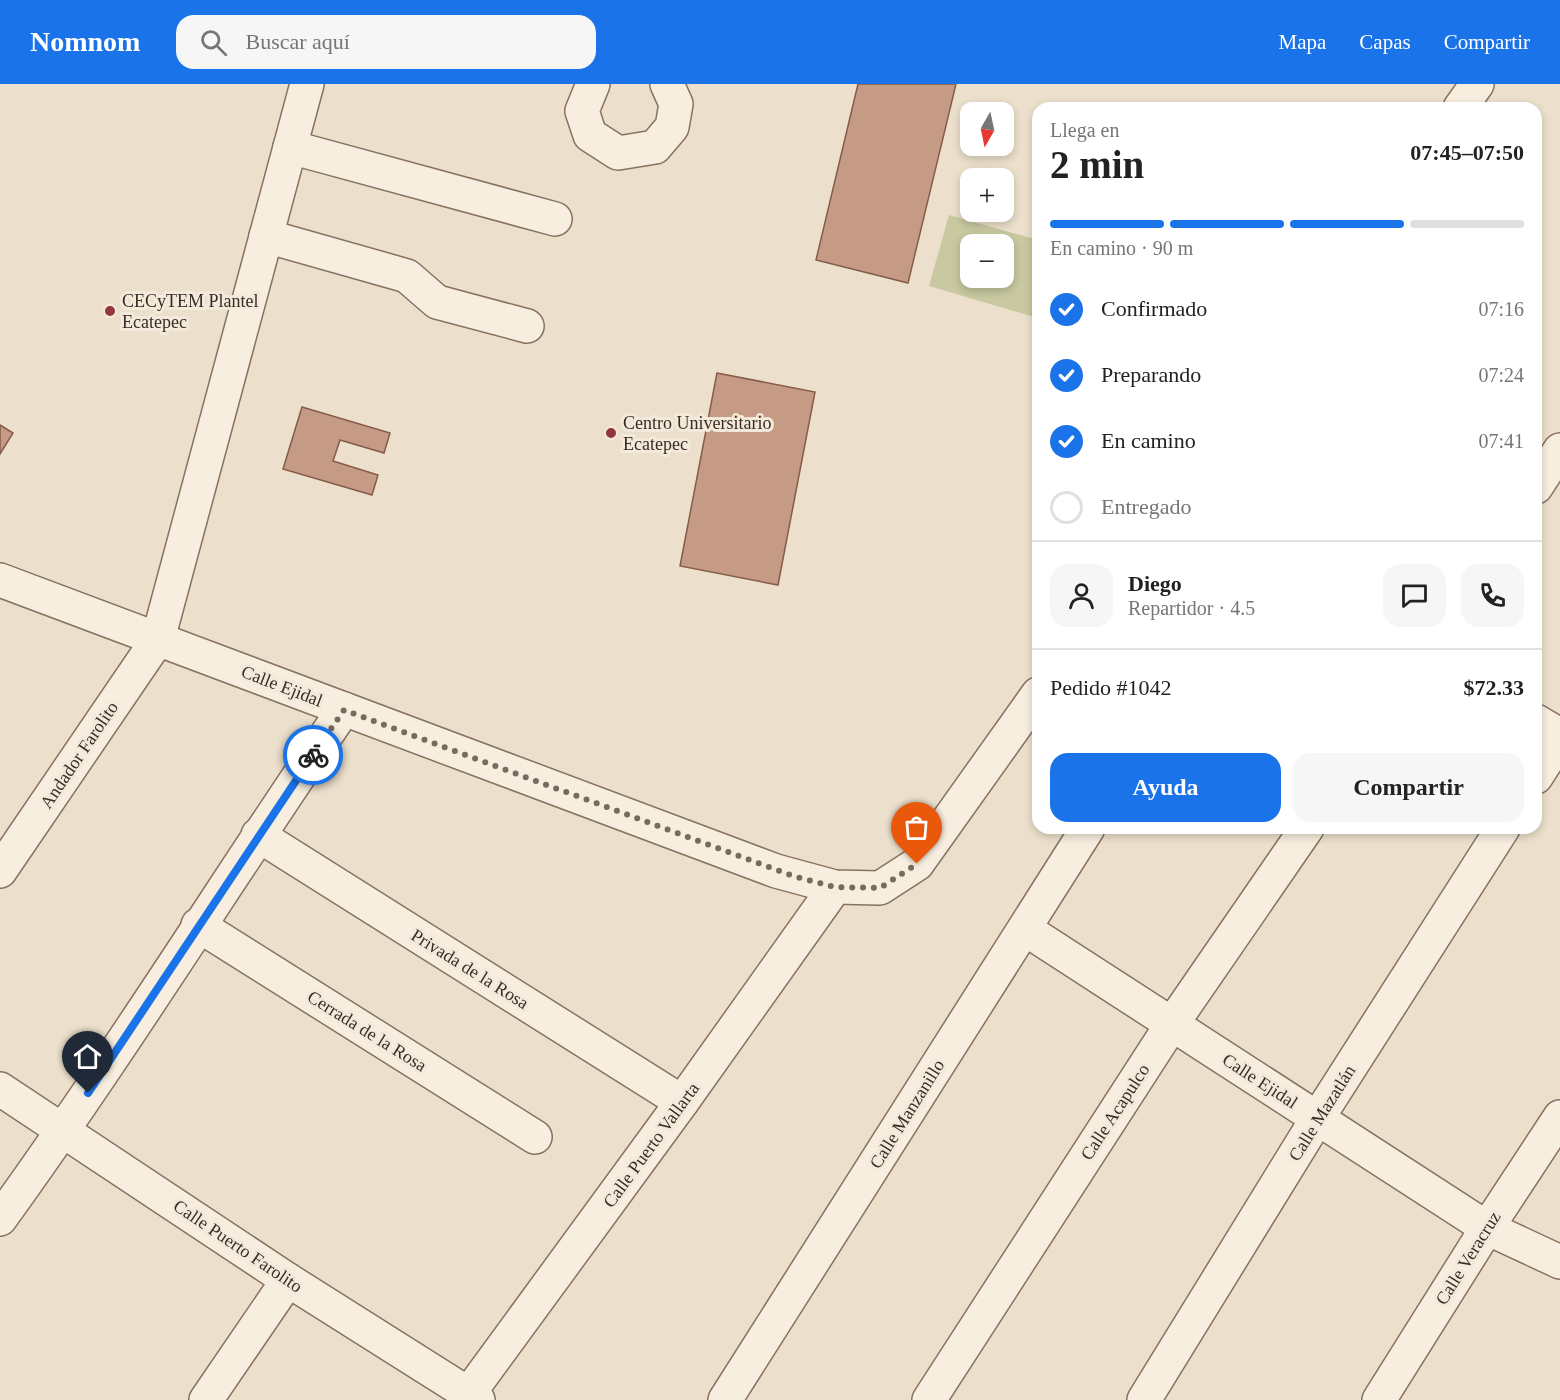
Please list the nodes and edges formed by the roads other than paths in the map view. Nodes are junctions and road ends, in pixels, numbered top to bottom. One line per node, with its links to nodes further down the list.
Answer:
1 (307, 84): 6 (street, Andador Farolito)
2 (667, 84): 4 (street)
3 (1477, 84): 5 (street)
4 (587, 85)
5 (1464, 102)
6 (290, 147): 7 (street); 8 (street, Andador Farolito)
7 (555, 219)
8 (266, 236): 9 (street); 13 (street, Andador Farolito)
9 (527, 326)
10 (1560, 450): 11 (street)
11 (1542, 478)
12 (0, 580): 13 (street, Calle Ejidal)
13 (158, 639): 15 (street, Calle Ejidal); 23 (street, Andador Farolito)
14 (1032, 702): 24 (street, Calle Ejidal)
15 (344, 710): 22 (street); 24 (street, Calle Ejidal)
16 (1542, 726): 17 (street)
17 (1560, 737): 18 (street)
18 (1542, 767)
19 (1084, 834): 26 (street, Calle Manzanillo)
20 (1304, 834): 27 (street, Calle Acapulco)
21 (1499, 834): 31 (street, Calle Mazatlán)
22 (258, 835): 25 (street); 29 (street, Privada de la Rosa)
23 (0, 871)
24 (835, 887): 29 (street, Calle Puerto Vallarta)
25 (198, 925): 32 (street); 33 (street, Cerrada de la Rosa)
26 (1025, 929): 27 (street, Calle Ejidal); 40 (street, Calle Manzanillo)
27 (1172, 1024): 31 (street, Calle Ejidal); 41 (street, Calle Acapulco)
28 (0, 1089): 32 (street, Calle Puerto Farolito)
29 (682, 1102): 38 (street, Calle Puerto Vallarta)
30 (1560, 1117): 35 (street, Calle Veracruz)
31 (1317, 1119): 35 (street, Calle Ejidal); 42 (street, Calle Mazatlán)
32 (64, 1130): 34 (street); 37 (street, Calle Puerto Farolito)
33 (535, 1137)
34 (0, 1219)
35 (1487, 1228): 36 (street, Calle Ejidal); 43 (street, Calle Veracruz)
36 (1560, 1262)
37 (288, 1280): 38 (street, Calle Puerto Farolito); 39 (street)
38 (470, 1398)
39 (206, 1400)
40 (726, 1400)
41 (928, 1400)
42 (1144, 1400)
43 (1379, 1400)

